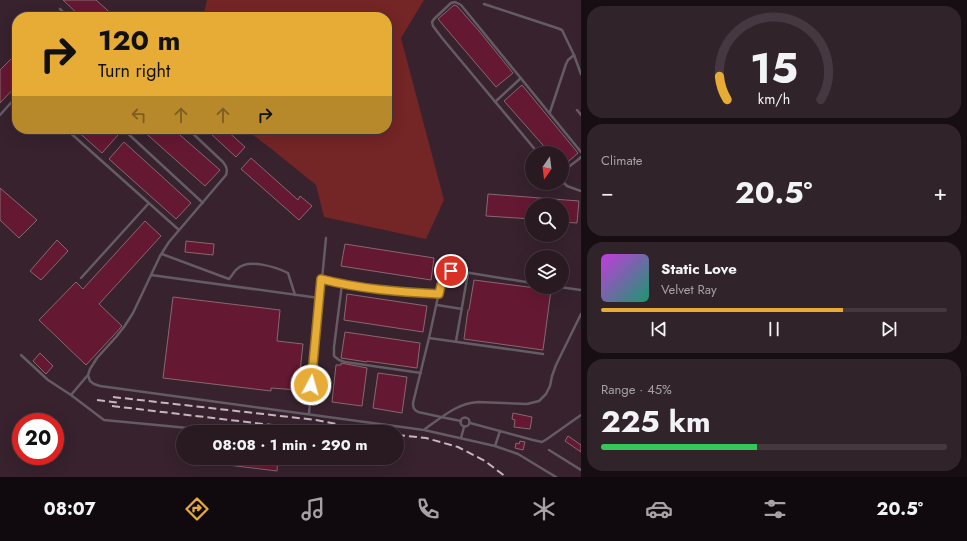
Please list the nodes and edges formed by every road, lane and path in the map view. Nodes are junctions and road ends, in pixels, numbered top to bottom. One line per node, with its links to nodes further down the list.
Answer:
1 (484, 4): 4 (lane)
2 (60, 9): 3 (lane)
3 (63, 12)
4 (574, 55): 5 (lane); 10 (lane)
5 (581, 74)
6 (521, 78): 8 (lane); 8 (lane); 10 (lane)
7 (12, 102): 11 (lane)
8 (495, 102): 16 (lane)
9 (577, 110): 12 (lane)
10 (550, 113): 17 (lane)
11 (0, 115)
12 (581, 115)
13 (72, 134): 23 (lane)
14 (129, 134): 22 (lane)
15 (193, 134): 22 (lane)
16 (532, 146)
17 (581, 152)
18 (581, 157): 19 (lane)
19 (569, 167)
20 (569, 187): 21 (lane)
21 (581, 190)
22 (203, 202): 24 (lane)
23 (149, 203): 24 (lane); 29 (lane)
24 (179, 230): 26 (lane)
25 (326, 238): 30 (lane)
26 (162, 254): 28 (lane); 35 (lane)
27 (468, 273): 31 (lane); 36 (lane); 39 (lane)
28 (151, 275): 35 (lane); 46 (lane)
29 (81, 278)
30 (321, 279): 32 (lane); 37 (lane)
31 (525, 282)
32 (342, 284): 36 (lane); 45 (lane)
33 (569, 288): 34 (lane)
34 (581, 290)
35 (295, 294): 37 (lane)
36 (439, 294): 38 (lane)
37 (319, 298): 48 (lane)
38 (437, 305): 39 (lane); 41 (lane)
39 (462, 309): 42 (lane)
40 (581, 314): 50 (lane)
41 (429, 338): 42 (lane); 45 (lane)
42 (456, 341): 43 (lane)
43 (543, 354)
44 (21, 355): 47 (lane)
45 (421, 373): 50 (lane)
46 (88, 375): 47 (lane); 48 (lane)
47 (70, 395): 53 (lane)
48 (308, 414): 55 (lane)
49 (581, 415): 56 (lane)
50 (441, 417): 51 (lane); 55 (lane)
51 (461, 420): 52 (lane); 54 (lane)
52 (470, 423): 54 (lane); 56 (lane)
53 (176, 427)
54 (464, 427): 57 (lane)
55 (424, 430): 57 (lane)
56 (500, 431): 58 (lane)
57 (461, 438): 58 (lane)
58 (495, 446): 61 (lane)
59 (548, 450): 60 (lane)
60 (581, 470)
61 (555, 477)

